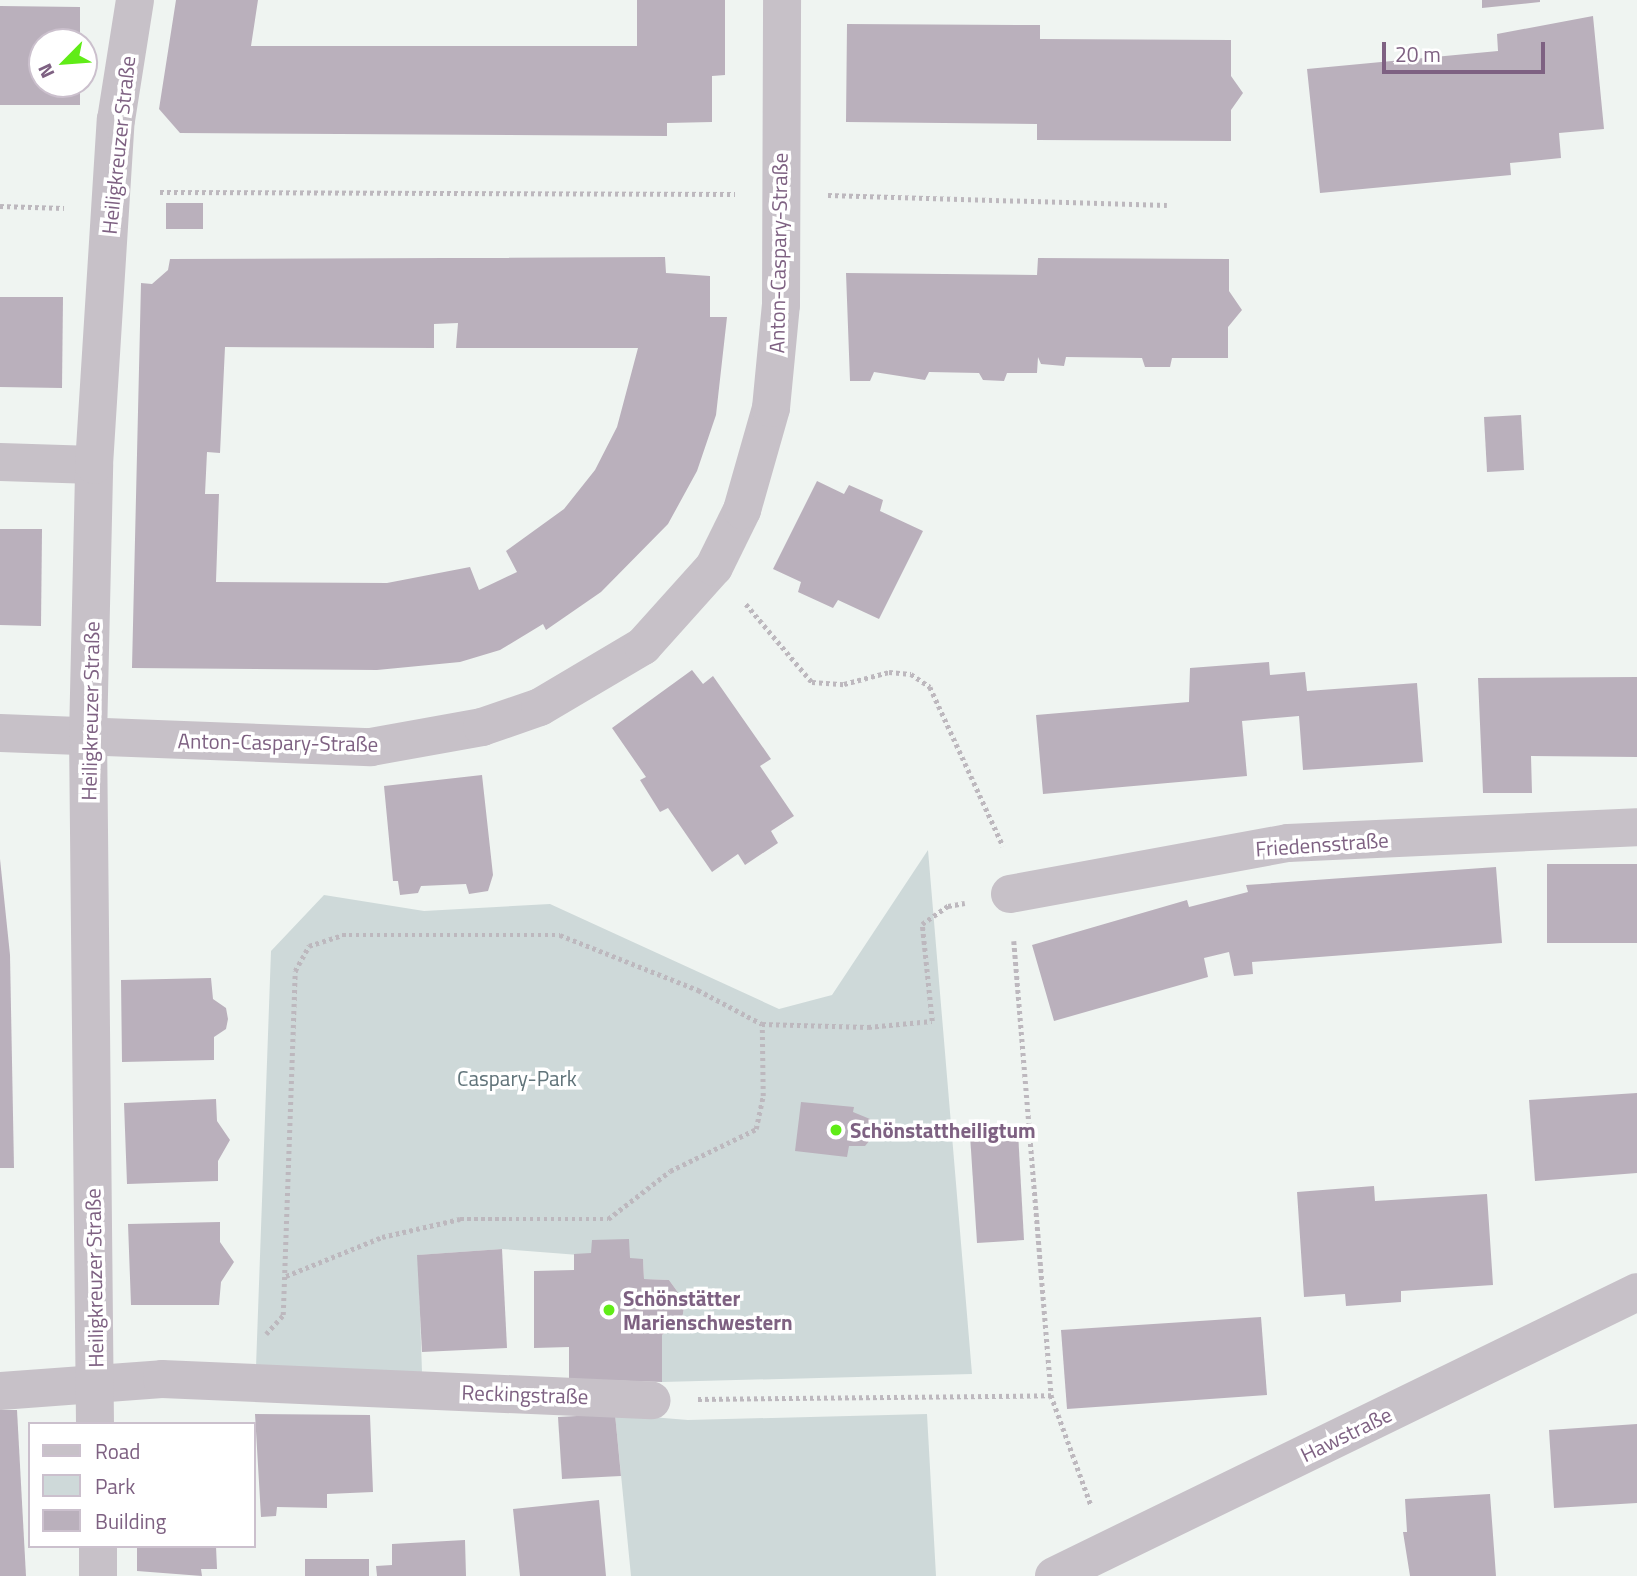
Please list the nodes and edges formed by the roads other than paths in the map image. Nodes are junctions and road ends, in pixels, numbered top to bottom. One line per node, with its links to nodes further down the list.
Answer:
1 (135, 0): 4 (street, Heiligkreuzer Straße)
2 (782, 0): 6 (street, Anton-Caspary-Straße)
3 (0, 462): 4 (street)
4 (94, 465): 6 (street, Heiligkreuzer Straße)
5 (0, 733): 6 (street, Anton-Caspary-Straße)
6 (88, 738): 10 (street, Heiligkreuzer Straße)
7 (1637, 827): 8 (street, Friedensstraße)
8 (1010, 894)
9 (1637, 1292): 16 (street, Hawstraße)
10 (95, 1384): 11 (street, Reckingstraße); 12 (street, Reckingstraße); 13 (street, Heiligkreuzer Straße)
11 (0, 1391)
12 (652, 1400)
13 (95, 1422)
14 (98, 1548): 15 (street)
15 (98, 1576)
16 (1054, 1576)

